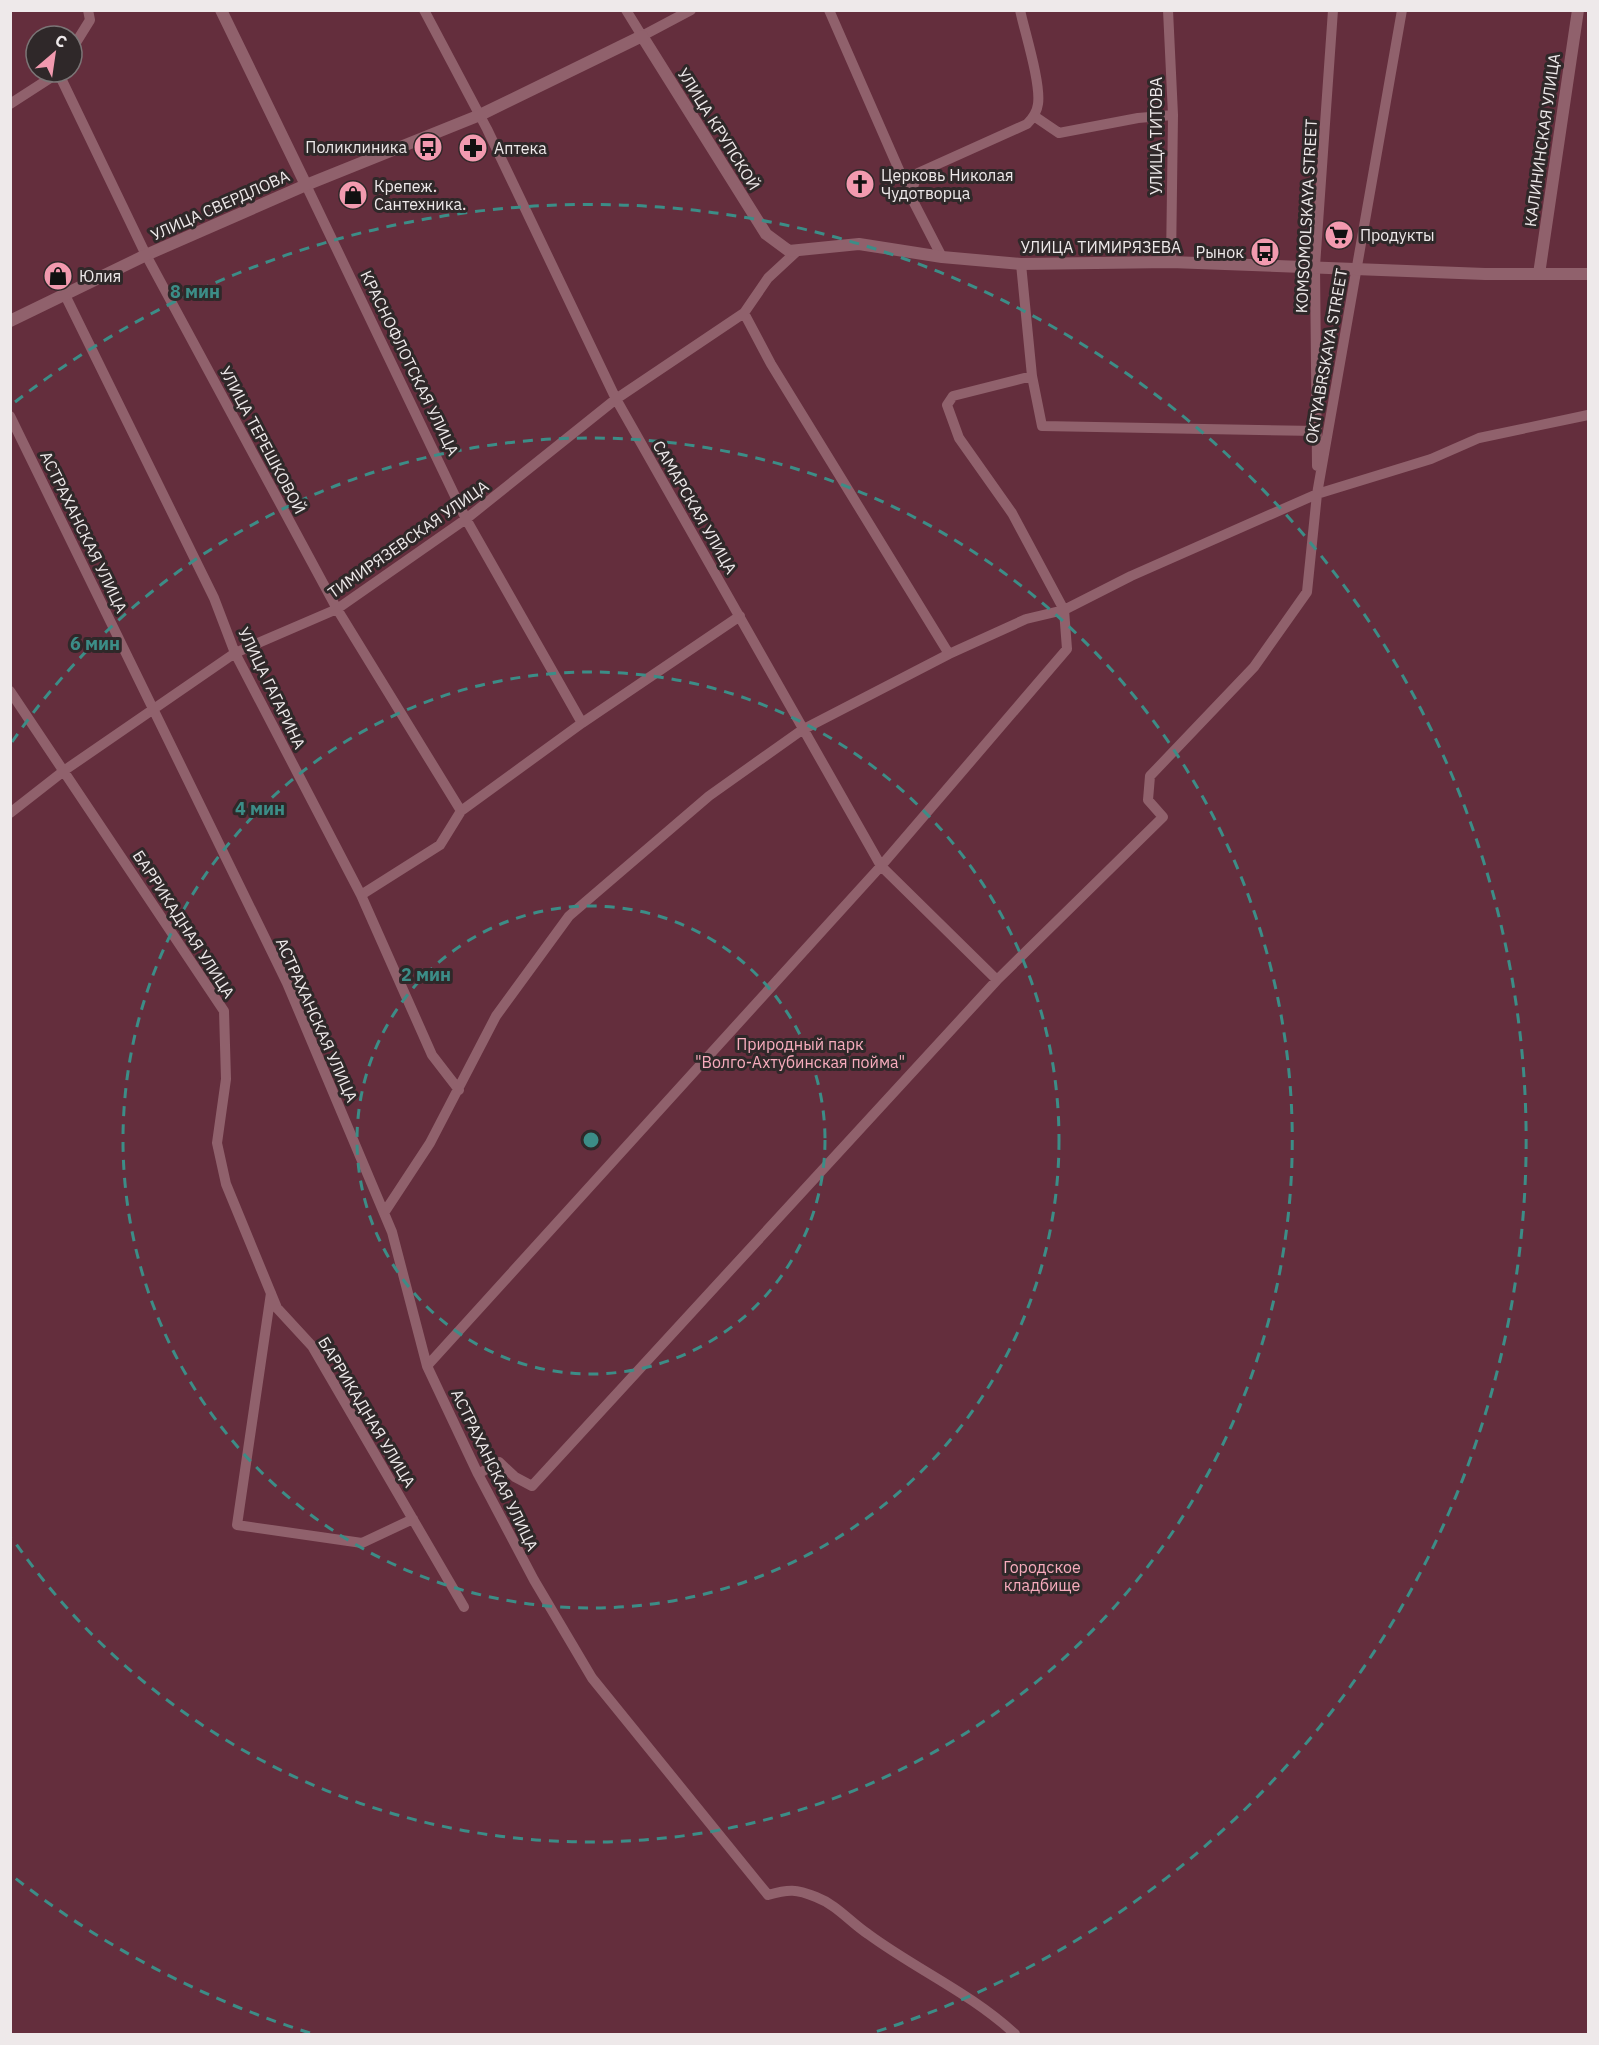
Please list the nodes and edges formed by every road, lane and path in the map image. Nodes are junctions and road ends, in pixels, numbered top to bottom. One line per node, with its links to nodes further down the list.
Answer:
1 (88, 10): 12 (street)
2 (221, 10): 20 (street, КРАСНОФЛОТСКАЯ УЛИЦА)
3 (424, 10): 17 (street, САМАРСКАЯ УЛИЦА)
4 (626, 10): 13 (street, УЛИЦА КРУПСКОЙ)
5 (691, 10): 13 (street)
6 (829, 10): 21 (street)
7 (1020, 10): 19 (street)
8 (1168, 10): 18 (street, УЛИЦА ТИТОВА)
9 (1333, 10): 27 (street, KOMSOMOLSKAYA STREET)
10 (1401, 10): 28 (street, OKTYABRSKAYA STREET)
11 (1578, 10): 29 (street, КАЛИНИНСКАЯ УЛИЦА)
12 (84, 30)
13 (642, 36): 17 (street, УЛИЦА СВЕРДЛОВА); 22 (street, УЛИЦА КРУПСКОЙ)
14 (40, 84): 16 (street)
15 (64, 84): 23 (street, УЛИЦА ТЕРЕШКОВОЙ)
16 (10, 104)
17 (480, 115): 20 (street, УЛИЦА СВЕРДЛОВА); 35 (street, САМАРСКАЯ УЛИЦА)
18 (1173, 115): 19 (street); 25 (street, УЛИЦА ТИТОВА)
19 (1034, 116): 21 (street)
20 (306, 185): 23 (street, УЛИЦА СВЕРДЛОВА); 40 (street, КРАСНОФЛОТСКАЯ УЛИЦА)
21 (910, 195): 24 (street)
22 (796, 252): 24 (street, УЛИЦА ТИМИРЯЗЕВА); 32 (street, ТИМИРЯЗЕВСКАЯ УЛИЦА)
23 (146, 255): 31 (street, УЛИЦА СВЕРДЛОВА); 41 (street, УЛИЦА ТЕРЕШКОВОЙ)
24 (942, 257): 26 (street, УЛИЦА ТИМИРЯЗЕВА)
25 (1171, 262): 26 (street, УЛИЦА ТИМИРЯЗЕВА); 27 (street, УЛИЦА ТИМИРЯЗЕВА)
26 (1021, 264): 34 (street)
27 (1315, 266): 28 (street, УЛИЦА ТИМИРЯЗЕВА); 38 (street, KOMSOMOLSKAYA STREET)
28 (1356, 269): 29 (street, УЛИЦА ТИМИРЯЗЕВА); 39 (street, OKTYABRSKAYA STREET)
29 (1539, 273): 30 (street, УЛИЦА ТИМИРЯЗЕВА)
30 (1588, 274)
31 (65, 295): 33 (street, УЛИЦА СВЕРДЛОВА); 44 (street, УЛИЦА ГАГАРИНА)
32 (744, 313): 35 (street, ТИМИРЯЗЕВСКАЯ УЛИЦА); 45 (street)
33 (10, 321)
34 (1032, 376): 38 (street); 42 (street)
35 (616, 399): 40 (street, ТИМИРЯЗЕВСКАЯ УЛИЦА); 43 (street, САМАРСКАЯ УЛИЦА)
36 (1588, 415): 39 (street)
37 (10, 416): 47 (street, АСТРАХАНСКАЯ УЛИЦА)
38 (1317, 431): 39 (street, KOMSOMOLSKAYA STREET)
39 (1317, 494): 42 (street); 55 (street)
40 (466, 519): 41 (street, ТИМИРЯЗЕВСКАЯ УЛИЦА); 48 (street, КРАСНОФЛОТСКАЯ УЛИЦА)
41 (337, 609): 44 (street, ТИМИРЯЗЕВСКАЯ УЛИЦА); 51 (street, УЛИЦА ТЕРЕШКОВОЙ)
42 (1064, 610): 45 (street); 53 (street)
43 (740, 616): 48 (street); 49 (street, САМАРСКАЯ УЛИЦА)
44 (235, 653): 47 (street, ТИМИРЯЗЕВСКАЯ УЛИЦА); 54 (street, УЛИЦА ГАГАРИНА)
45 (949, 654): 49 (street)
46 (10, 691): 50 (street, БАРРИКАДНАЯ УЛИЦА)
47 (154, 711): 50 (street, ТИМИРЯЗЕВСКАЯ УЛИЦА); 57 (street, АСТРАХАНСКАЯ УЛИЦА)
48 (582, 723): 51 (street)
49 (802, 730): 53 (street, САМАРСКАЯ УЛИЦА); 56 (street)
50 (65, 770): 52 (street, ТИМИРЯЗЕВСКАЯ УЛИЦА); 58 (street, БАРРИКАДНАЯ УЛИЦА)
51 (461, 811): 54 (street)
52 (10, 813)
53 (881, 866): 55 (street, САМАРСКАЯ УЛИЦА); 59 (street)
54 (361, 895): 56 (street, УЛИЦА ГАГАРИНА)
55 (997, 980): 60 (street)
56 (459, 1090): 57 (street)
57 (384, 1214): 59 (street, АСТРАХАНСКАЯ УЛИЦА)
58 (272, 1290): 61 (street, БАРРИКАДНАЯ УЛИЦА); 61 (street)
59 (428, 1366): 60 (street, АСТРАХАНСКАЯ УЛИЦА)
60 (478, 1474): 63 (street, АСТРАХАНСКАЯ УЛИЦА)
61 (412, 1519): 62 (street, БАРРИКАДНАЯ УЛИЦА)
62 (464, 1607)
63 (1015, 2034)

